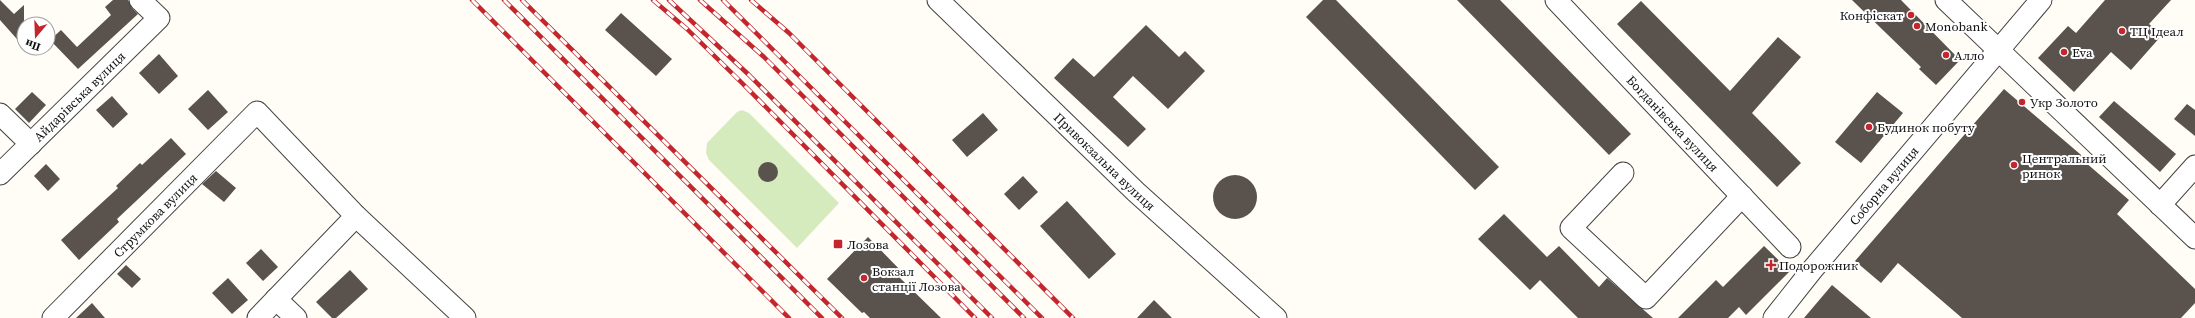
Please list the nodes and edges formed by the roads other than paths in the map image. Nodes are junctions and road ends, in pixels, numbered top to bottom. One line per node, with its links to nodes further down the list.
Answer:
1 (140, 0): 8 (street, Айдарівська вулиця)
2 (938, 0): 22 (street, Привокзальна вулиця)
3 (1556, 0): 12 (street, Богданівська вулиця)
4 (1946, 0): 6 (street)
5 (2041, 0): 6 (street, Соборна вулиця)
6 (1998, 51): 13 (street); 23 (street, Соборна вулиця)
7 (0, 114): 8 (street)
8 (31, 144): 11 (street, Айдарівська вулиця)
9 (2194, 168): 13 (street)
10 (1623, 173): 12 (street)
11 (0, 174)
12 (1742, 196): 16 (street, Богданівська вулиця)
13 (2160, 205): 15 (street)
14 (356, 216): 17 (street); 18 (street, Струмкова вулиця); 21 (street)
15 (2195, 238)
16 (1790, 247)
17 (276, 299): 19 (street); 20 (street)
18 (53, 318)
19 (258, 318)
20 (296, 318)
21 (465, 318)
22 (1276, 318)
23 (1774, 318)

